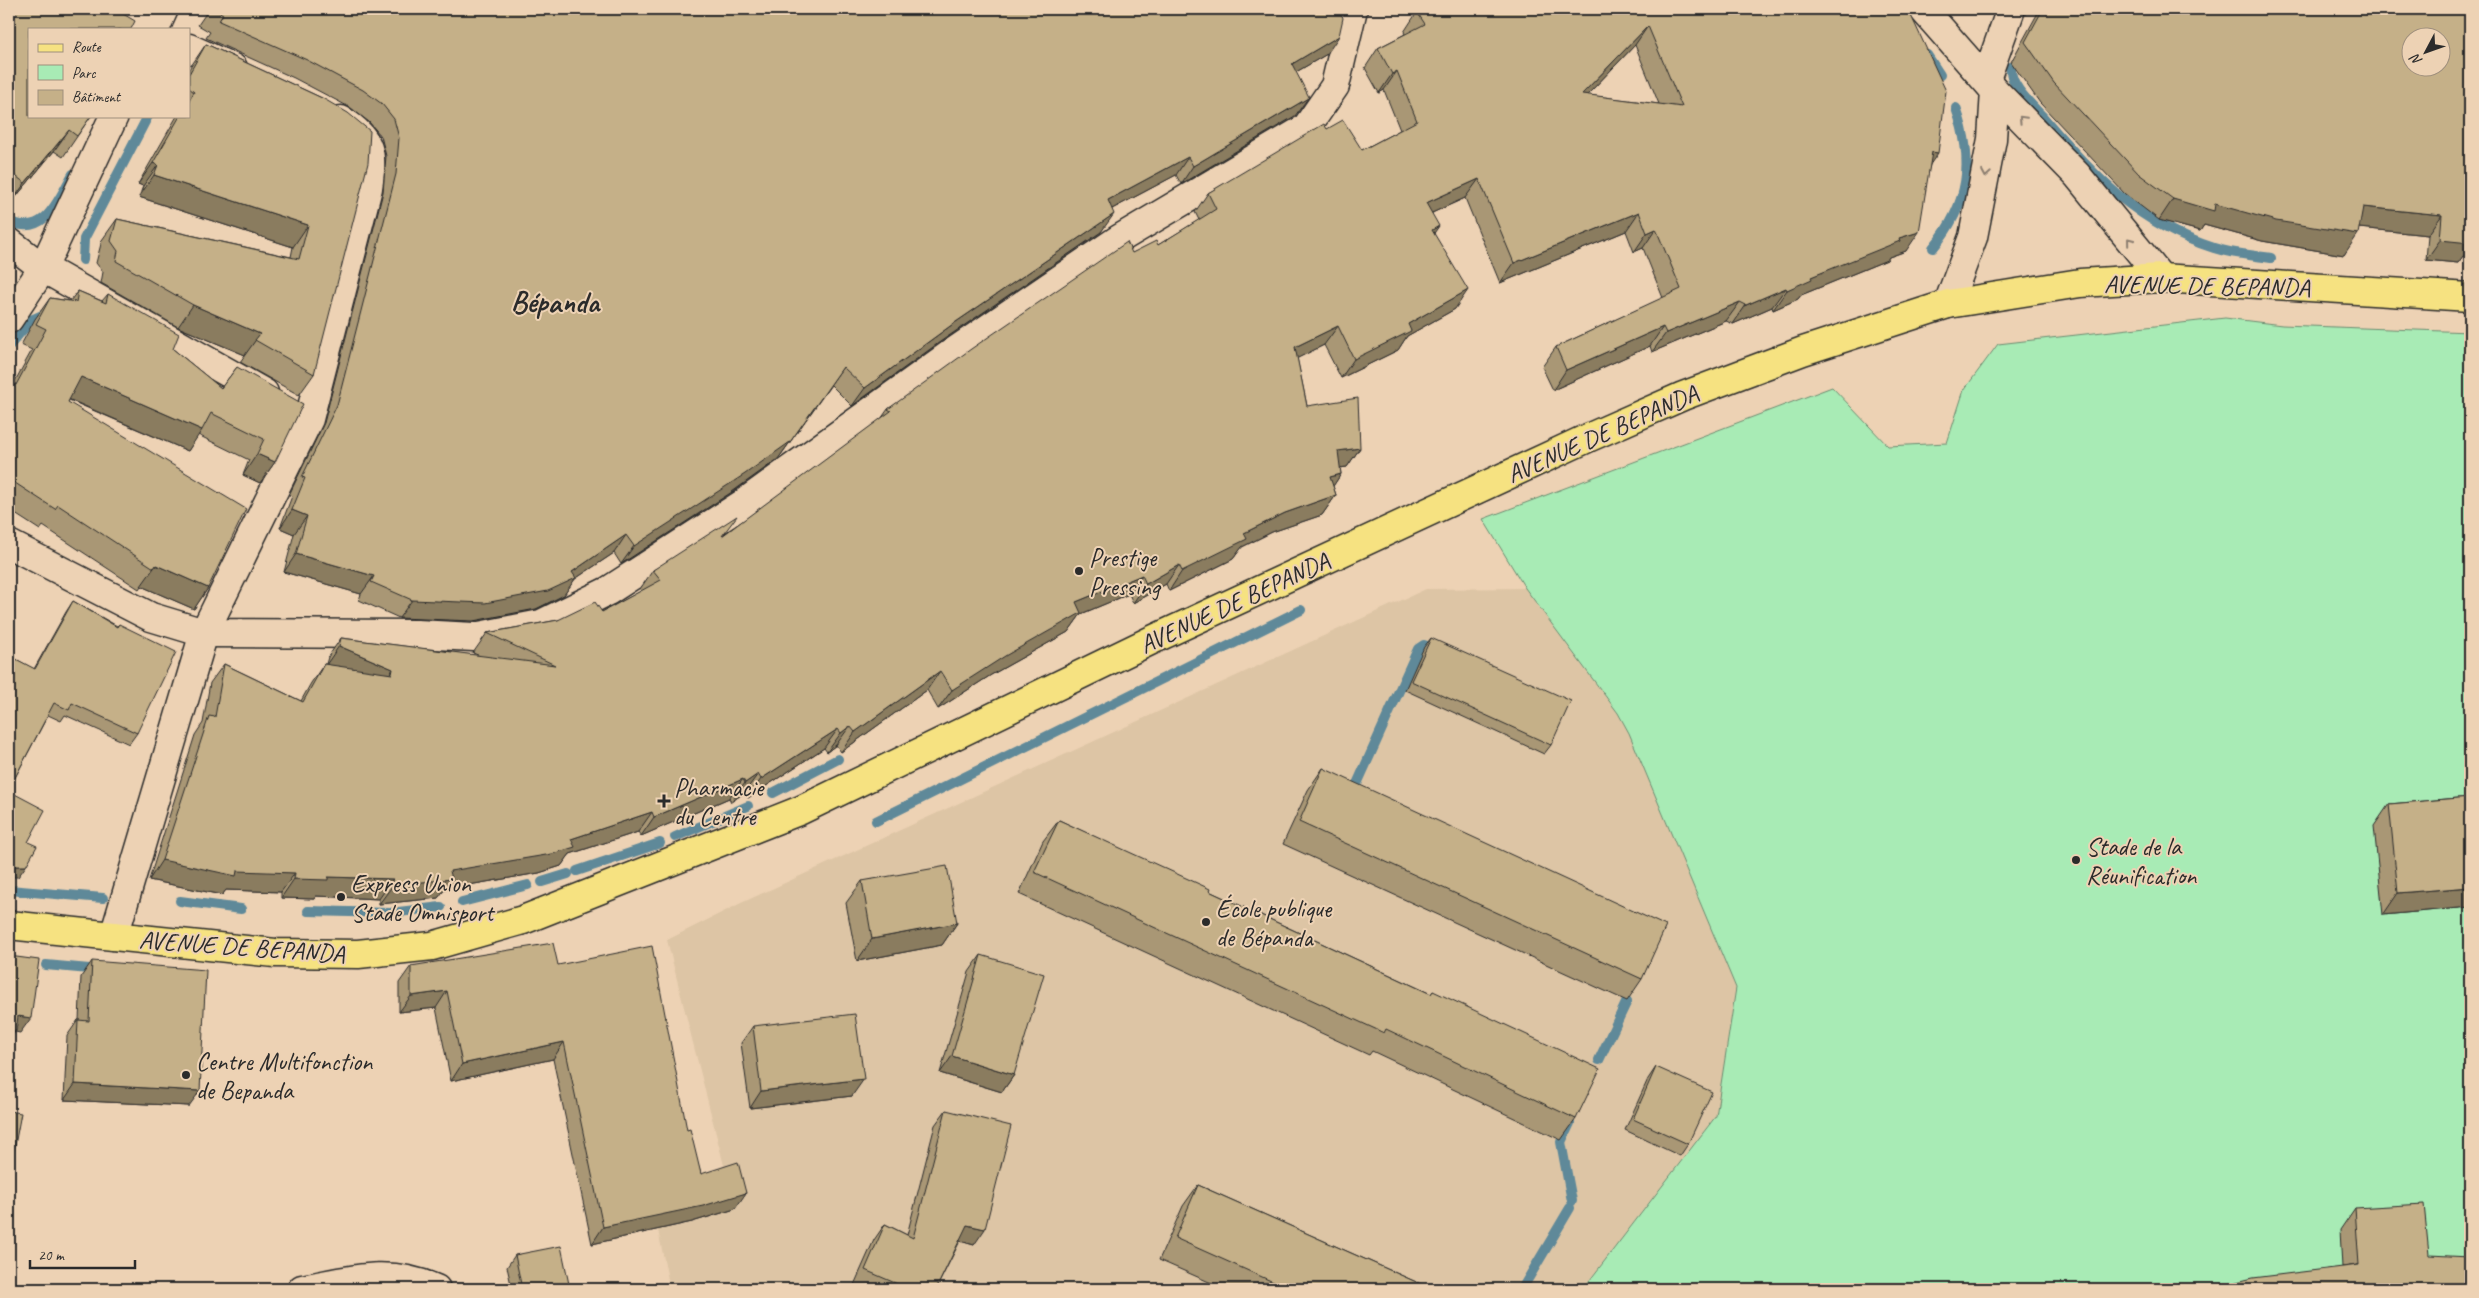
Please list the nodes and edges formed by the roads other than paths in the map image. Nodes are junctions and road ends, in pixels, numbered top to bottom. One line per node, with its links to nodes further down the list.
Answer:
1 (113, 9): 6 (street)
2 (164, 9): 7 (street)
3 (1353, 9): 21 (street)
4 (1923, 9): 10 (street)
5 (2011, 9): 10 (street)
6 (147, 28)
7 (155, 28)
8 (190, 48): 9 (street)
9 (258, 79)
10 (1991, 85): 15 (street, one-way to 10); 17 (street, one-way to 17)
11 (318, 107): 19 (street)
12 (113, 118): 14 (street)
13 (9, 242): 14 (street)
14 (43, 268): 18 (street); 19 (street)
15 (2161, 278): 16 (main road, AVENUE DE BEPANDA); 17 (main road, AVENUE DE BEPANDA)
16 (2470, 297)
17 (1948, 304): 23 (main road, AVENUE DE BEPANDA)
18 (9, 319)
19 (309, 419): 21 (street)
20 (9, 544): 21 (street)
21 (204, 634): 23 (street)
22 (9, 925): 23 (main road, AVENUE DE BEPANDA)
23 (114, 936)
24 (302, 1289): 25 (street)
25 (436, 1289)

